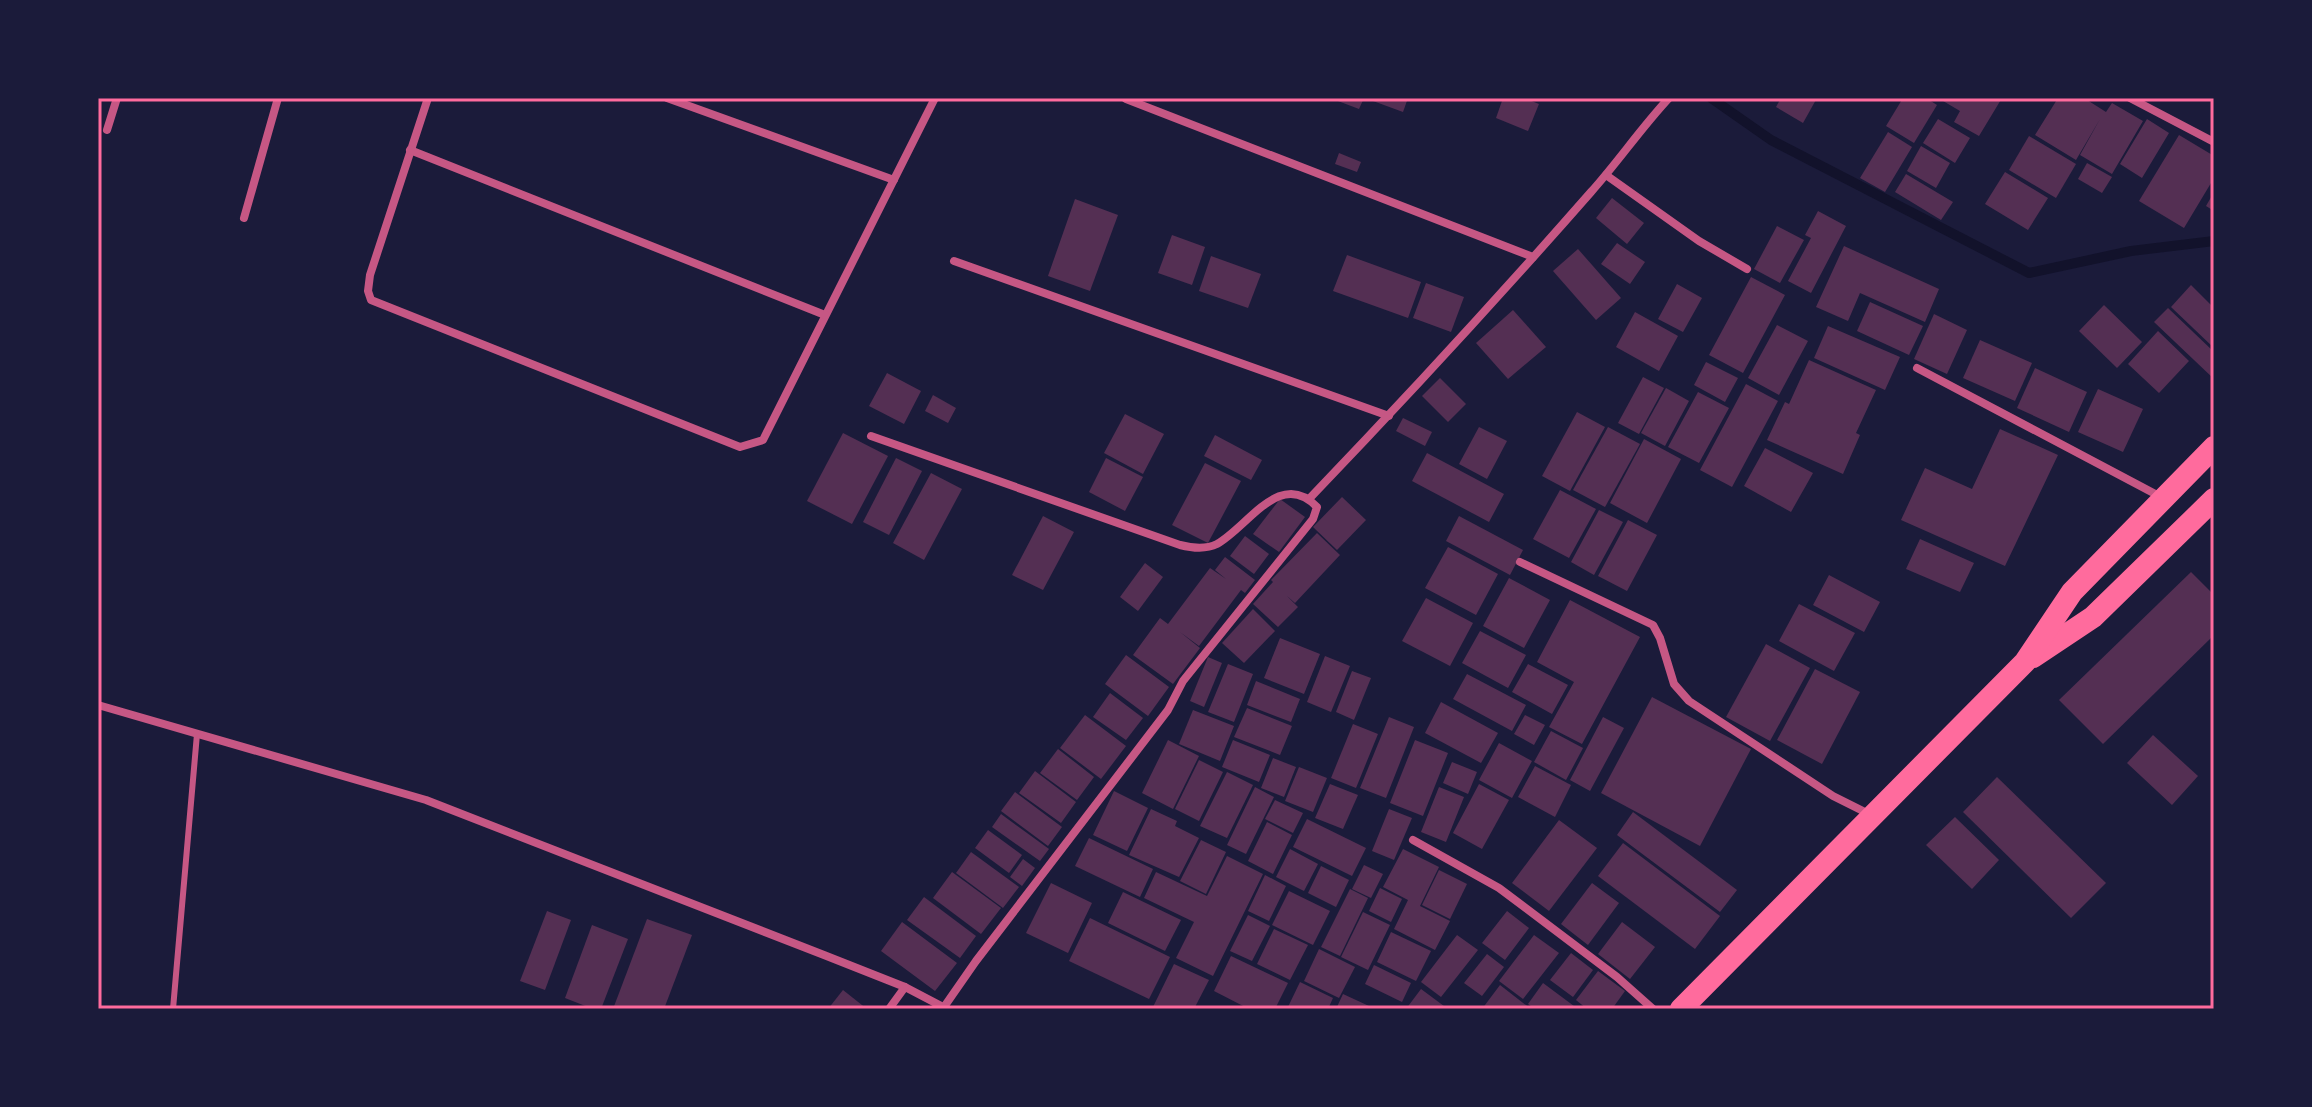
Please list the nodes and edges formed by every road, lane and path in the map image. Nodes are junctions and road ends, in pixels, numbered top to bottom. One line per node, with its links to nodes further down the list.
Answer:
1 (117, 98): 9 (street)
2 (278, 98): 14 (street)
3 (428, 98): 11 (street)
4 (667, 98): 13 (street)
5 (935, 98): 13 (street)
6 (1669, 98): 12 (street)
7 (2130, 98): 10 (street)
8 (1126, 99): 15 (street)
9 (107, 130)
10 (2214, 142)
11 (410, 150): 18 (street); 18 (street)
12 (1606, 175): 15 (street); 17 (street)
13 (894, 180): 18 (street)
14 (244, 218)
15 (1533, 257): 20 (street)
16 (954, 261): 20 (street)
17 (1747, 269)
18 (825, 315)
19 (1917, 368): 24 (street)
20 (1389, 416): 23 (street)
21 (871, 436): 23 (street)
22 (2214, 447): 24 (highway)
23 (1309, 499): 33 (street)
24 (2165, 499): 27 (highway)
25 (2208, 509): 27 (highway)
26 (1520, 562): 30 (street)
27 (2025, 662): 30 (highway)
28 (98, 705): 29 (street)
29 (197, 734): 32 (street); 34 (lane)
30 (1872, 815): 37 (highway)
31 (1413, 840): 36 (street)
32 (905, 987): 33 (street); 35 (street)
33 (946, 1008)
34 (173, 1009)
35 (889, 1009)
36 (1653, 1009)
37 (1681, 1009)

